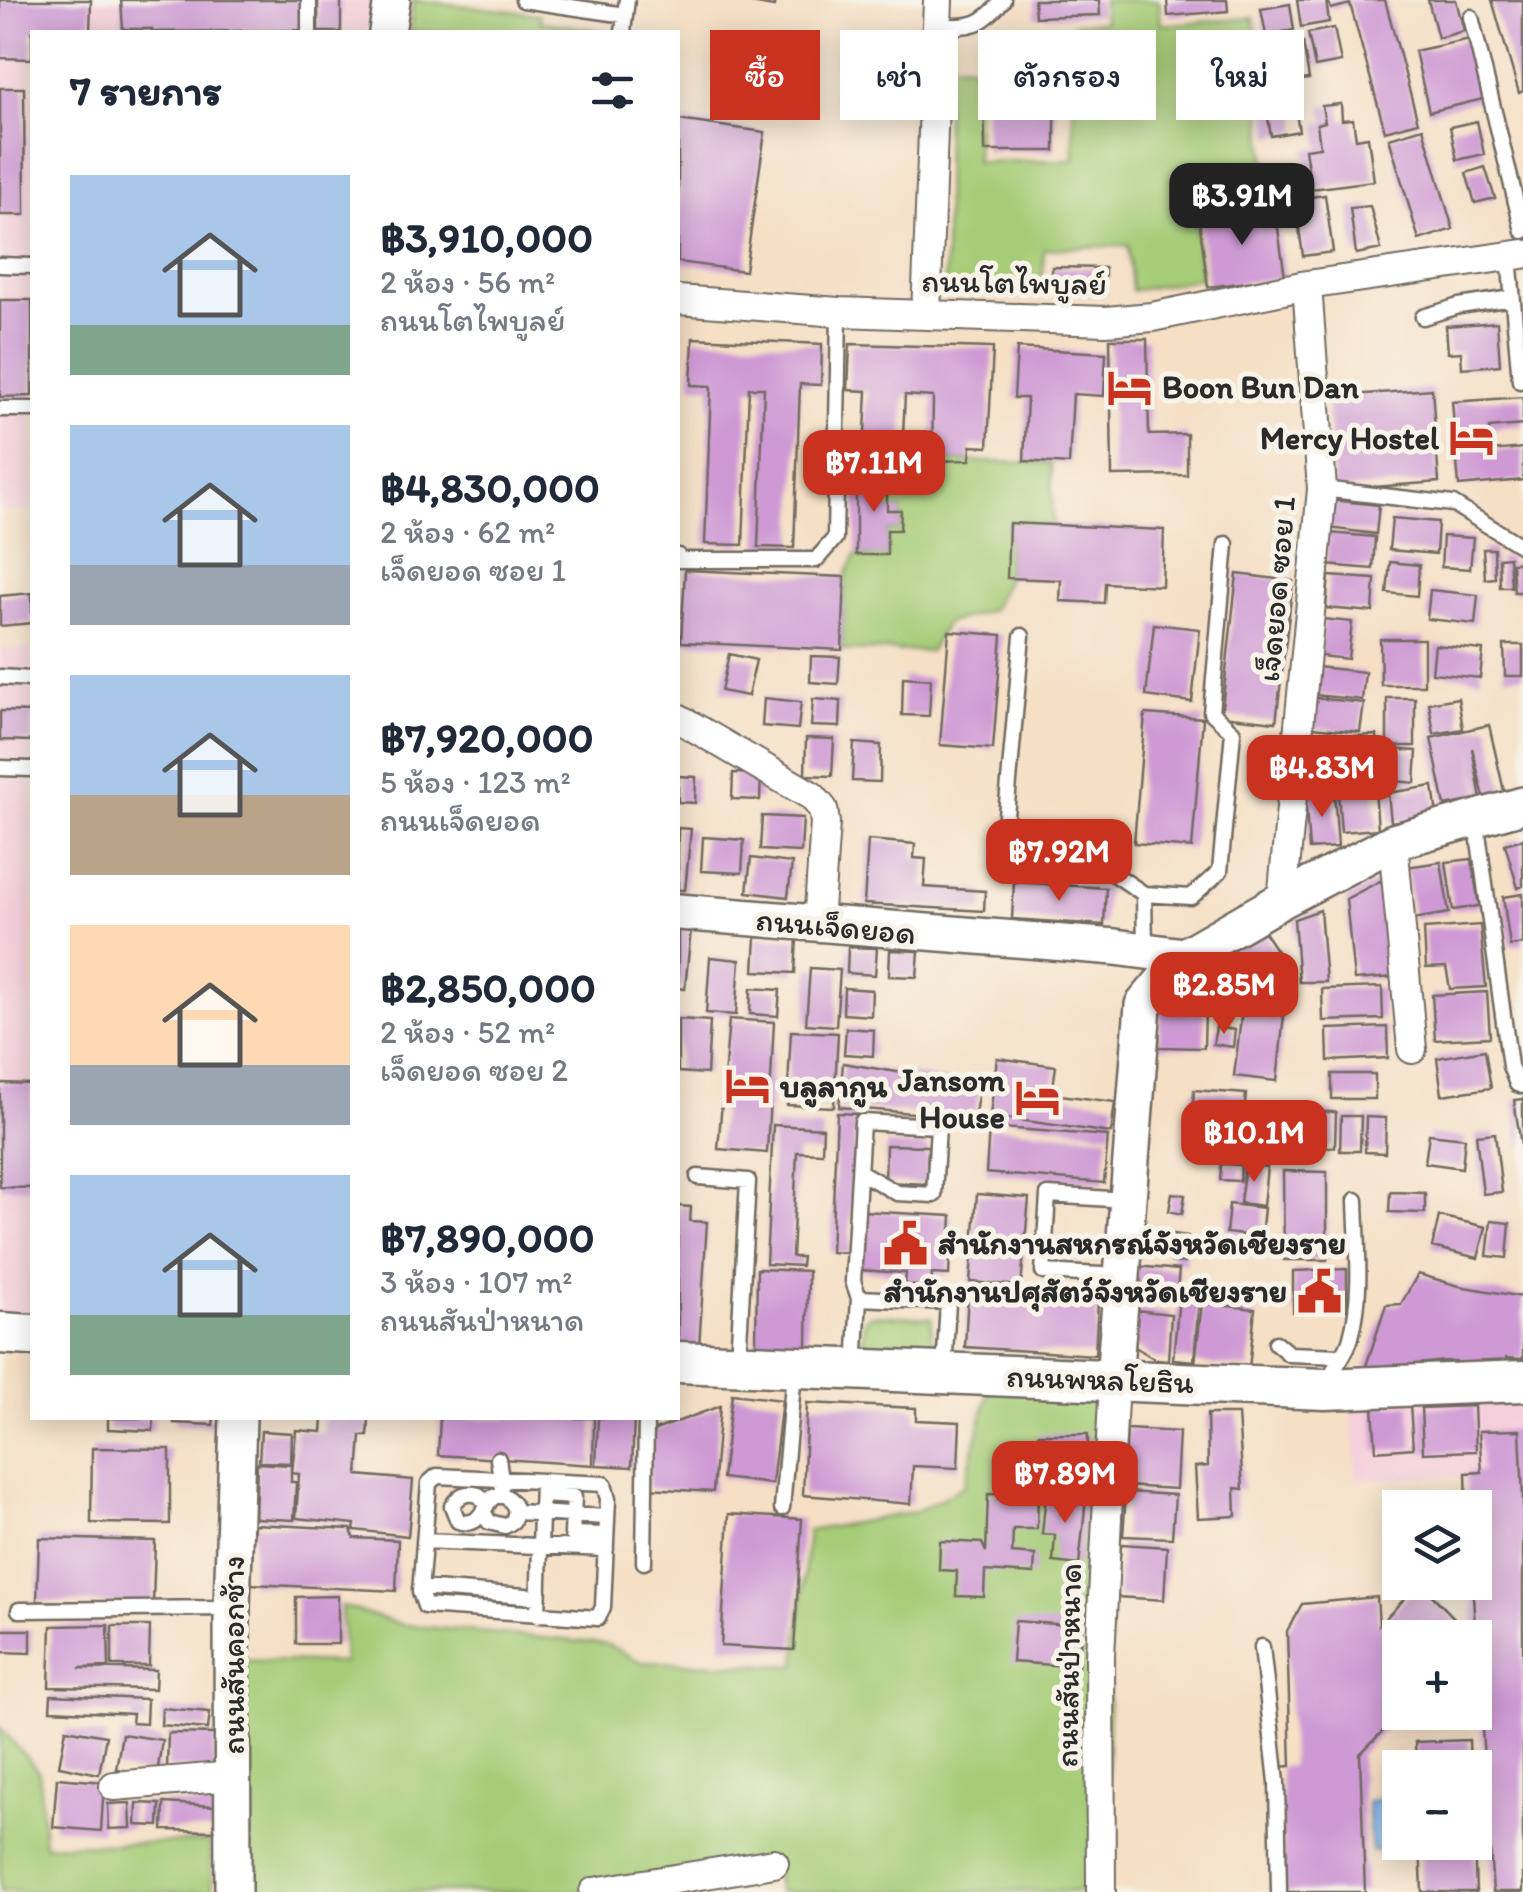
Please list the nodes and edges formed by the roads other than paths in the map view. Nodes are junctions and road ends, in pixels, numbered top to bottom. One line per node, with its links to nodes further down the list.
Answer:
1 (308, 0): 8 (lane)
2 (392, 0): 9 (street)
3 (523, 0): 5 (lane)
4 (1003, 0): 6 (lane)
5 (626, 7)
6 (938, 13): 18 (street)
7 (1471, 17): 10 (lane)
8 (309, 30)
9 (387, 30)
10 (1523, 231)
11 (1516, 255): 14 (street, ถนนโตไพบูลย์); 15 (lane)
12 (0, 265): 13 (lane)
13 (30, 266)
14 (1306, 285): 18 (street, ถนนโตไพบูลย์); 23 (street, เจ็ดยอด ซอย 1)
15 (1512, 298): 19 (lane); 20 (lane)
16 (680, 300): 17 (street, ถนนโตไพบูลย์)
17 (839, 312): 18 (street, ถนนโตไพบูลย์); 26 (lane)
18 (926, 316)
19 (1424, 317)
20 (1520, 381)
21 (30, 409): 22 (lane)
22 (0, 410)
23 (1322, 489): 25 (lane); 37 (street, เจ็ดยอด ซอย 1)
24 (1226, 544): 36 (lane)
25 (1523, 547)
26 (680, 560)
27 (1022, 636): 36 (lane)
28 (0, 677): 29 (lane)
29 (30, 678)
30 (680, 719): 39 (street)
31 (0, 768): 32 (lane)
32 (30, 769)
33 (1523, 806): 34 (street)
34 (1476, 819): 35 (street); 44 (lane)
35 (1394, 842): 37 (street); 43 (street)
36 (1144, 894): 40 (lane)
37 (1282, 900): 41 (street)
38 (680, 912): 39 (street, ถนนเจ็ดยอด)
39 (818, 924): 40 (street, ถนนเจ็ดยอด)
40 (1130, 948): 41 (street, ถนนเจ็ดยอด); 42 (street)
41 (1184, 956): 42 (street)
42 (1143, 1005): 47 (street)
43 (1412, 1049)
44 (1523, 1086)
45 (860, 1172): 45 (lane); 50 (lane)
46 (698, 1177): 55 (lane)
47 (1128, 1200): 49 (street); 49 (lane)
48 (1356, 1200): 58 (lane)
49 (1122, 1276): 60 (street)
50 (859, 1298): 57 (lane); 59 (lane)
51 (0, 1334): 52 (main road)
52 (30, 1335)
53 (1276, 1343): 58 (lane)
54 (680, 1362): 55 (main road, ถนนพหลโยธิน)
55 (737, 1364): 56 (main road, ถนนพหลโยธิน)
56 (795, 1367): 57 (main road, ถนนพหลโยธิน); 72 (lane)
57 (854, 1369): 59 (main road, ถนนพหลโยธิน)
58 (1333, 1372): 60 (main road, ถนนพหลโยธิน); 61 (main road, ถนนพหลโยธิน)
59 (944, 1373): 60 (main road, ถนนพหลโยธิน)
60 (1114, 1380): 96 (street, ถนนสันป่าหนาด)
61 (1523, 1381)
62 (238, 1420): 87 (street, ถนนสันคอกช้าง)
63 (646, 1420): 84 (lane)
64 (498, 1459): 65 (lane)
65 (502, 1479): 66 (lane); 67 (lane); 68 (lane)
66 (470, 1485): 69 (lane); 70 (lane); 71 (lane)
67 (542, 1488): 74 (lane); 75 (lane); 76 (lane)
68 (501, 1496): 71 (lane); 73 (lane)
69 (427, 1507): 70 (lane); 79 (lane)
70 (453, 1508): 77 (lane)
71 (485, 1508): 77 (lane); 78 (lane)
72 (782, 1508)
73 (516, 1512): 74 (lane); 78 (lane)
74 (541, 1513): 75 (lane); 83 (lane)
75 (573, 1514): 76 (lane); 81 (lane)
76 (608, 1516): 81 (lane)
77 (468, 1524): 80 (lane)
78 (498, 1526): 82 (lane)
79 (424, 1541): 80 (lane); 85 (lane)
80 (467, 1542): 82 (lane)
81 (606, 1542): 83 (lane); 89 (lane)
82 (498, 1544): 83 (lane)
83 (540, 1546): 86 (lane)
84 (644, 1562)
85 (420, 1588): 86 (lane); 89 (lane)
86 (538, 1596): 89 (lane)
87 (232, 1608): 88 (lane); 91 (street, ถนนสันคอกช้าง)
88 (19, 1610)
89 (538, 1614)
90 (1262, 1647): 97 (lane)
91 (233, 1776): 92 (street); 94 (street, ถนนสันคอกช้าง)
92 (114, 1786)
93 (774, 1863): 95 (street)
94 (233, 1892)
95 (594, 1892)
96 (1100, 1892)
97 (1279, 1892)

